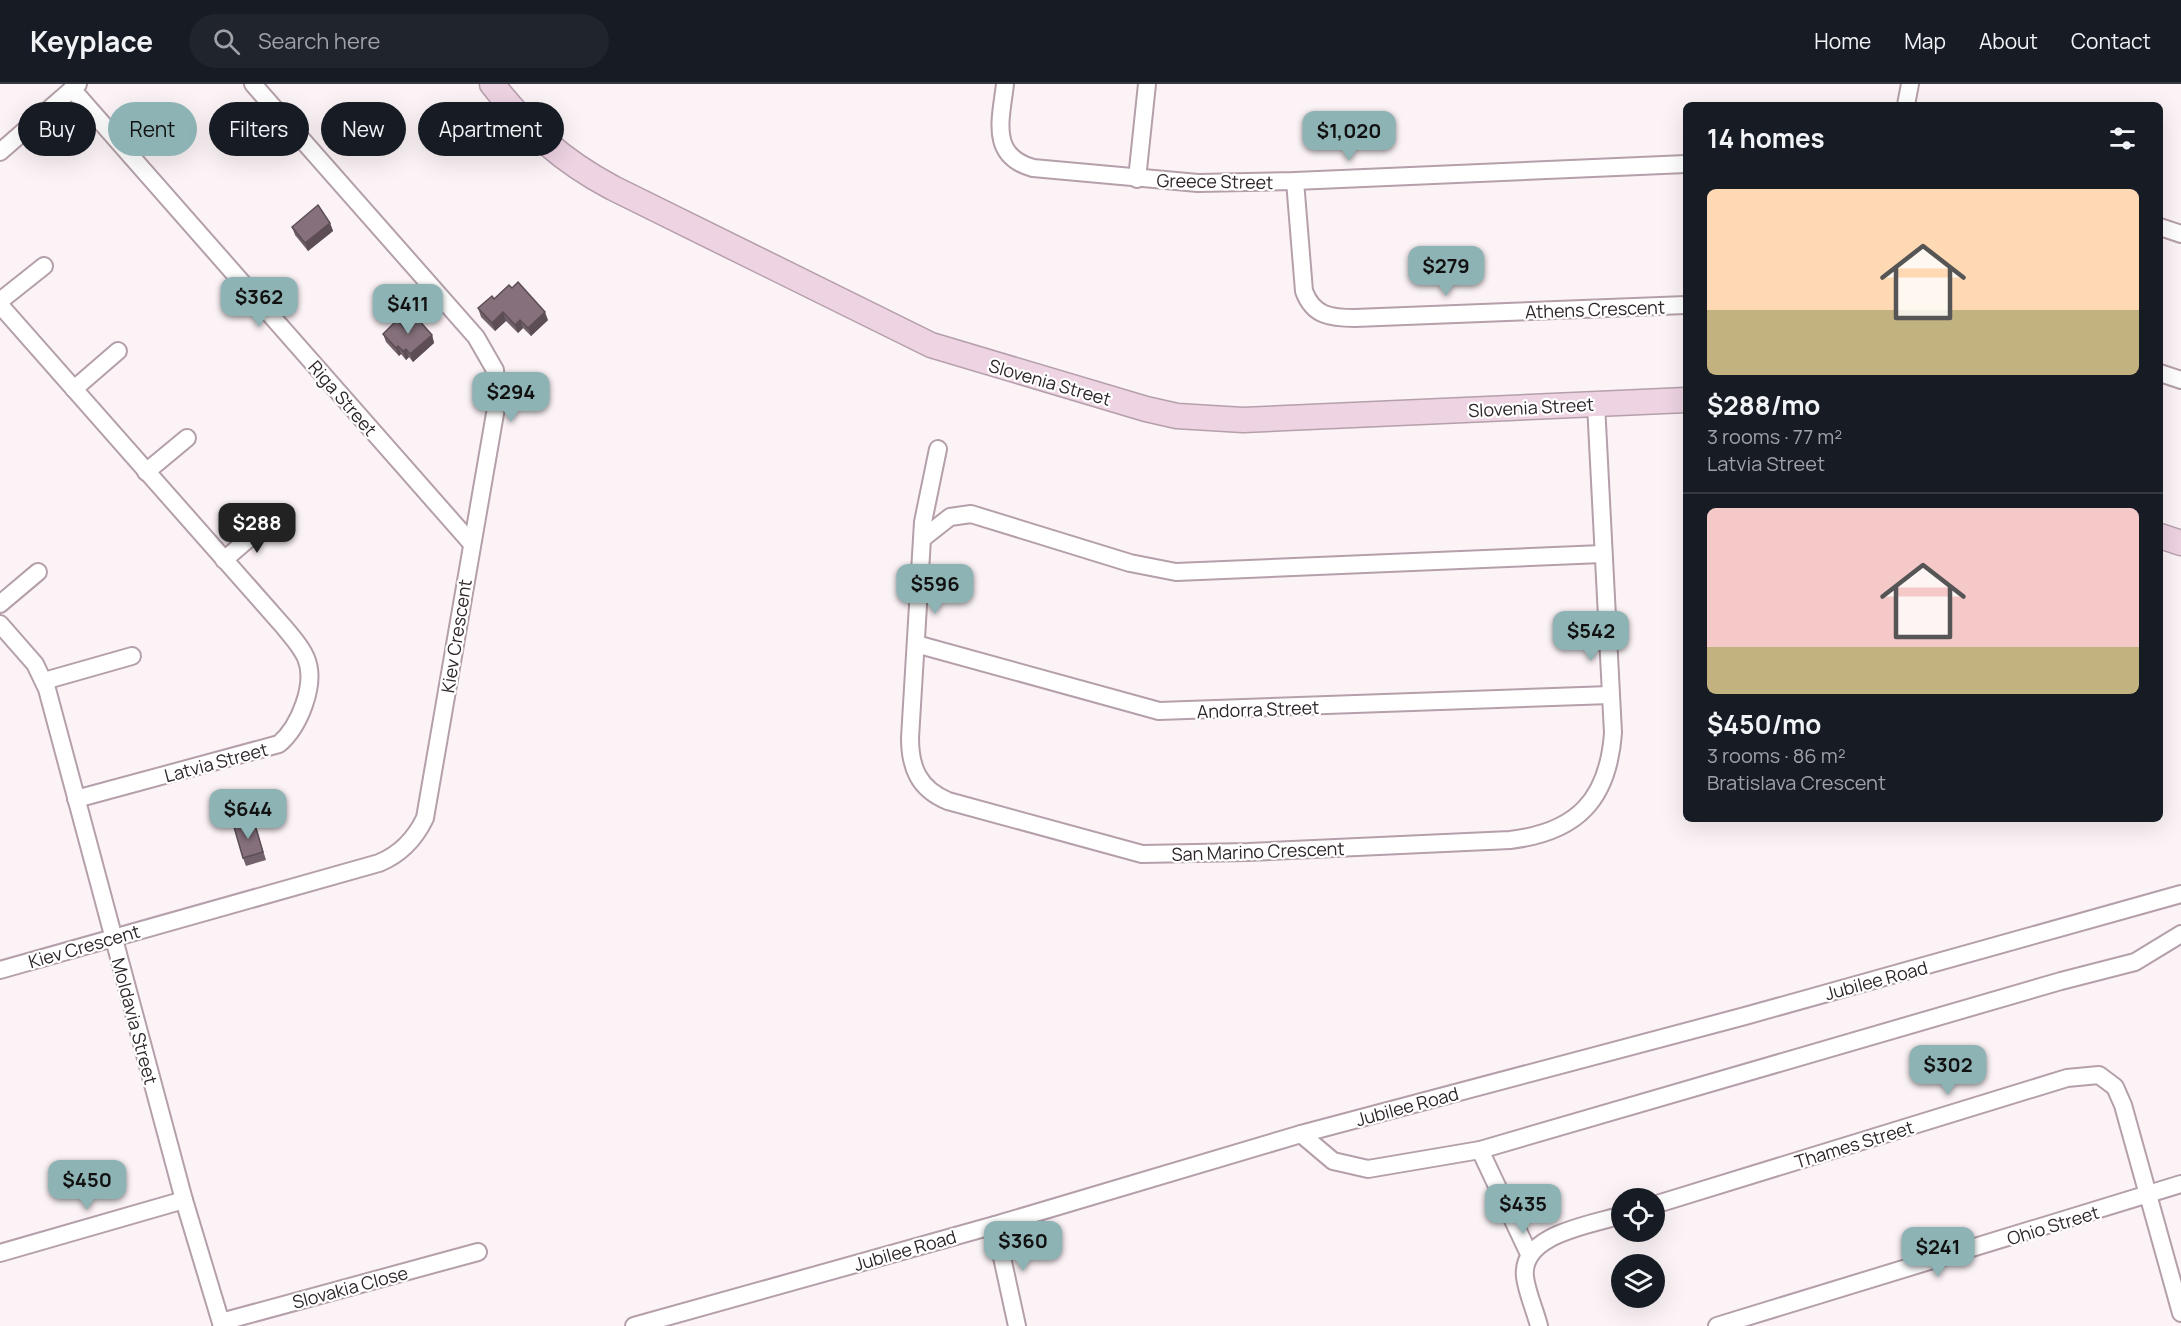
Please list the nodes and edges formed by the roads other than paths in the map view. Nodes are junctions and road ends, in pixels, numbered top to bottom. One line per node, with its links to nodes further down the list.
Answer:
1 (253, 84): 30 (street, Kiev Crescent)
2 (492, 84): 22 (street, Slovenia Street)
3 (1005, 84): 10 (street, Greece Street)
4 (1147, 84): 10 (street)
5 (1910, 84): 7 (street)
6 (75, 87): 8 (street); 30 (street, Riga Street)
7 (1907, 102)
8 (0, 152)
9 (1683, 164): 11 (street, Greece Street)
10 (1137, 179): 11 (street, Greece Street)
11 (1295, 181): 16 (street, Athens Crescent)
12 (2163, 228): 13 (street)
13 (2181, 234)
14 (44, 266): 15 (street, Latvia Street)
15 (0, 303): 20 (street, Latvia Street)
16 (1683, 305)
17 (118, 351): 20 (street)
18 (2163, 374): 19 (street)
19 (2181, 380)
20 (74, 389): 25 (street, Latvia Street)
21 (1683, 400): 22 (street, Slovenia Street)
22 (1596, 404): 31 (street, San Marino Crescent)
23 (187, 438): 25 (street)
24 (938, 449): 28 (street, San Marino Crescent)
25 (146, 472): 32 (street, Latvia Street)
26 (268, 522): 32 (street)
27 (2163, 537): 29 (street)
28 (922, 539): 31 (street); 36 (street, San Marino Crescent)
29 (2181, 543)
30 (472, 544): 43 (street, Kiev Crescent)
31 (1602, 554): 39 (street, San Marino Crescent)
32 (224, 560): 40 (street, Latvia Street)
33 (38, 572): 34 (street)
34 (0, 604)
35 (0, 624): 38 (street, Moldavia Street)
36 (916, 644): 39 (street, Andorra Street); 39 (street, San Marino Crescent)
37 (132, 656): 38 (street)
38 (44, 681): 40 (street, Moldavia Street)
39 (1610, 696)
40 (76, 799): 43 (street, Moldavia Street)
41 (2181, 894): 45 (street, Jubilee Road)
42 (2181, 934): 46 (street)
43 (112, 937): 44 (street, Kiev Crescent); 49 (street, Moldavia Street)
44 (0, 970)
45 (1301, 1134): 46 (street); 52 (street, Jubilee Road)
46 (1480, 1150): 55 (street)
47 (2181, 1185): 48 (street, Ohio Street)
48 (2148, 1195): 50 (street, Thames Street); 56 (street, Thames Street); 61 (street, Ohio Street)
49 (184, 1200): 54 (street); 57 (street, Moldavia Street)
50 (1665, 1202)
51 (1611, 1219): 55 (street)
52 (995, 1225): 58 (street, Jubilee Road); 59 (street)
53 (478, 1252): 57 (street, Slovakia Close)
54 (0, 1253)
55 (1529, 1254): 60 (street)
56 (2181, 1313)
57 (222, 1324)
58 (634, 1326)
59 (1017, 1326)
60 (1539, 1326)
61 (1718, 1326)

